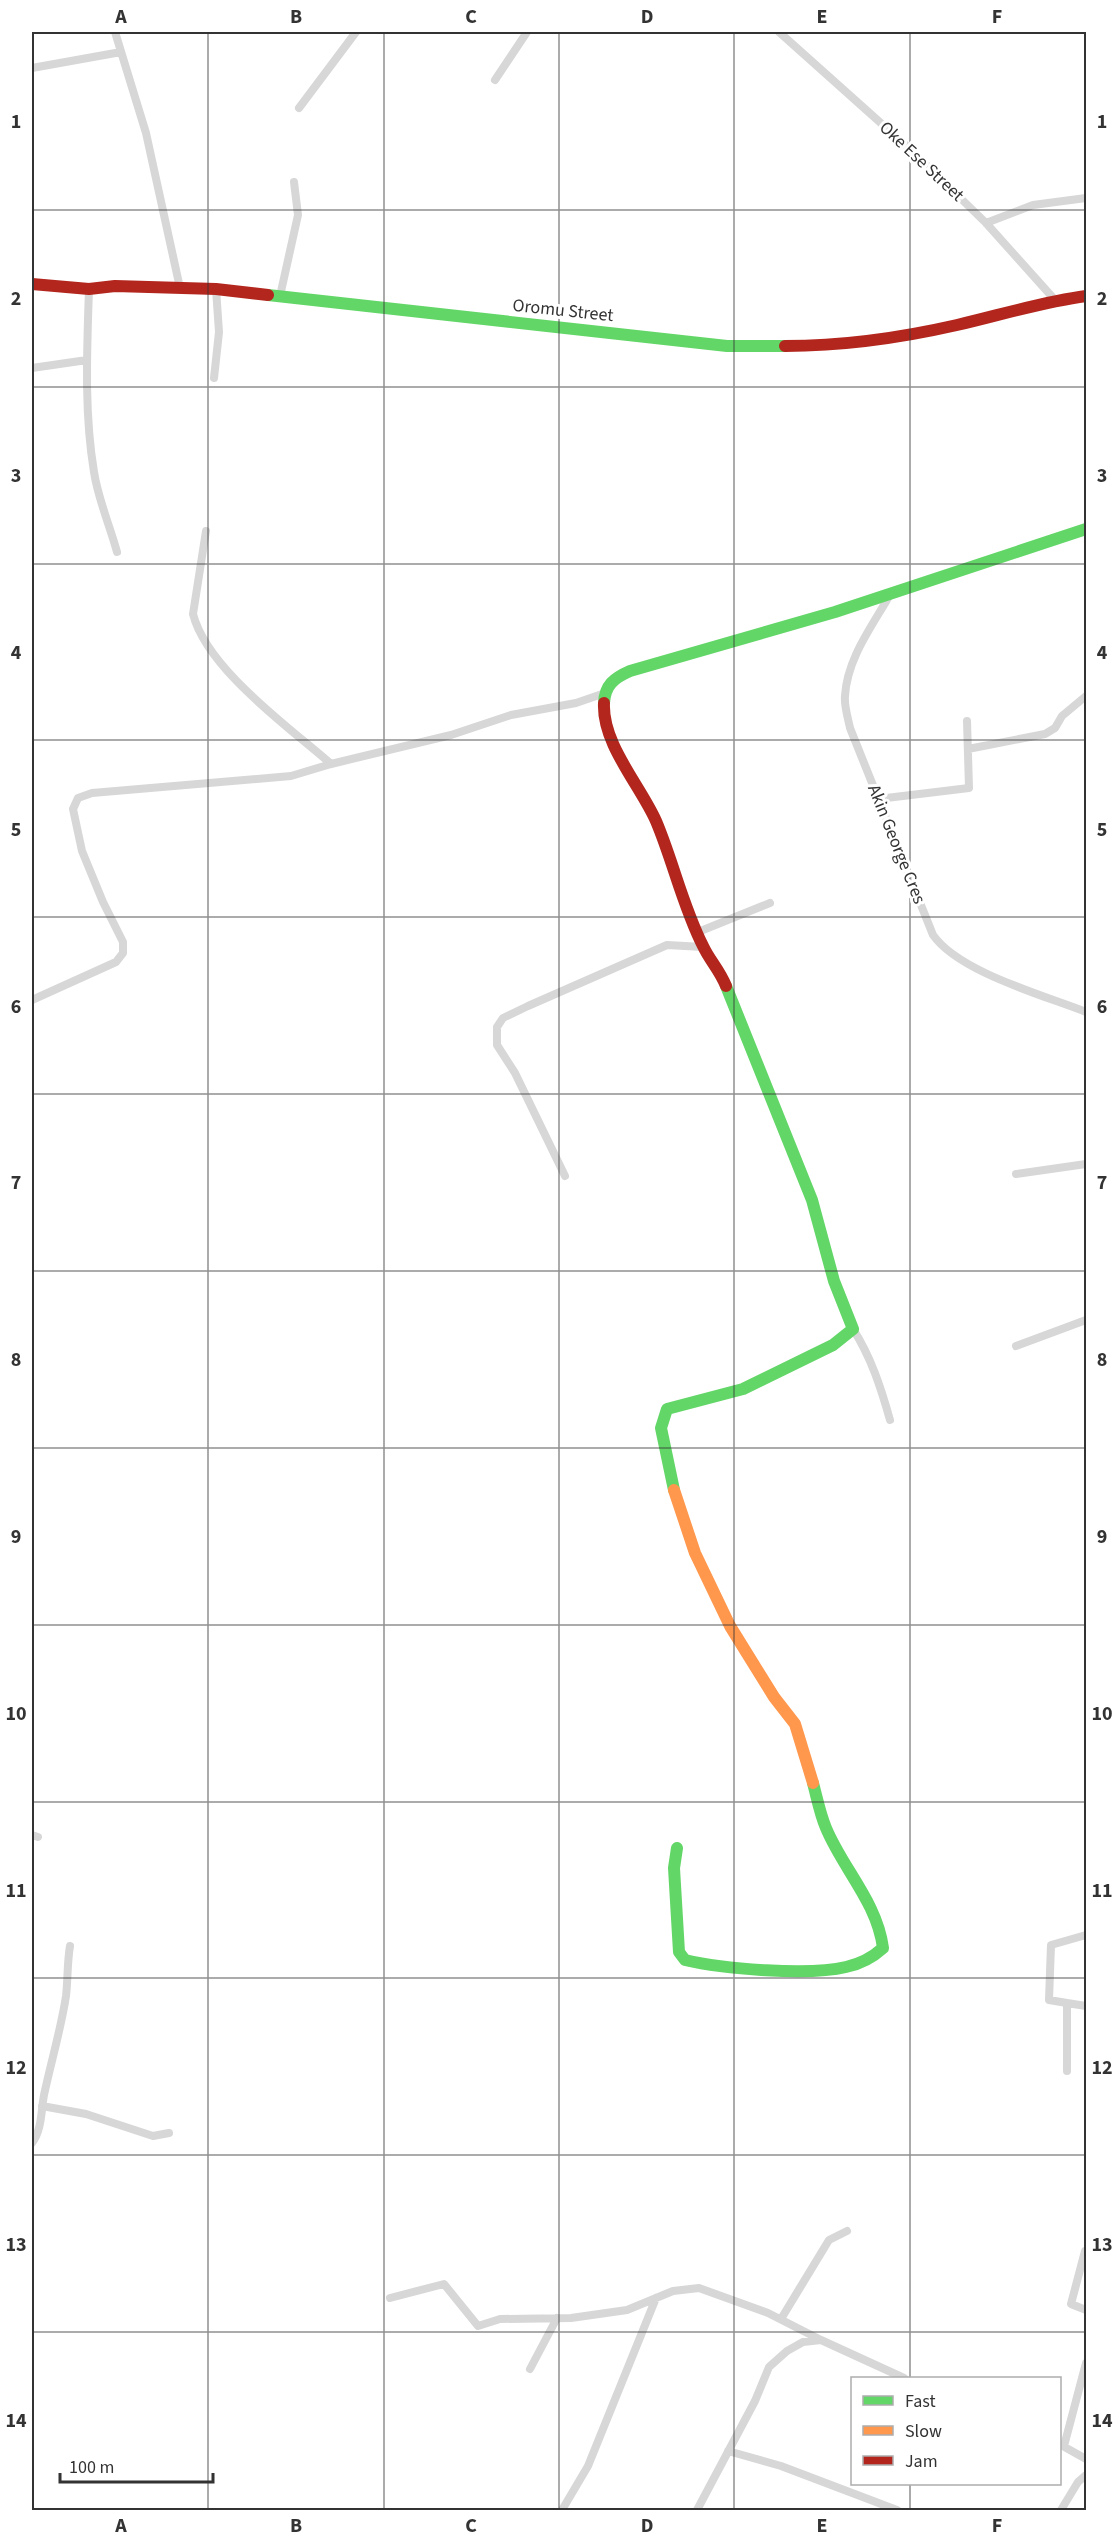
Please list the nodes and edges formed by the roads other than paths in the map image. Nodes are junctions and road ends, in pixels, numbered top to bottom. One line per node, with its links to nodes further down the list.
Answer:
1 (115, 32): 5 (street)
2 (356, 32): 8 (street)
3 (527, 32): 7 (street)
4 (781, 32): 11 (street, Oke Ese Street)
5 (121, 52): 6 (street); 13 (street)
6 (32, 68)
7 (495, 80)
8 (299, 108)
9 (294, 182): 16 (street)
10 (1086, 198): 11 (street)
11 (986, 223): 18 (street, Oke Ese Street)
12 (32, 284): 14 (street, Oromu Street)
13 (180, 288): 14 (street, Oromu Street); 15 (street, Oromu Street)
14 (89, 289): 19 (street)
15 (216, 290): 16 (street, Oromu Street); 21 (street)
16 (280, 296): 18 (street, Oromu Street)
17 (1086, 296): 18 (street, Oromu Street)
18 (1055, 300)
19 (87, 360): 20 (street); 24 (street)
20 (32, 368)
21 (214, 378)
22 (1086, 528): 25 (street)
23 (206, 531): 30 (street)
24 (117, 552)
25 (892, 593): 26 (street); 31 (street, Akin George Cres)
26 (605, 693): 30 (street); 33 (street)
27 (1086, 696): 29 (street)
28 (967, 721): 29 (street)
29 (968, 748): 31 (street)
30 (331, 764): 35 (street)
31 (878, 798): 36 (street, Akin George Cres)
32 (770, 903): 33 (street)
33 (698, 932): 34 (street)
34 (703, 947): 39 (street); 41 (street)
35 (32, 1000)
36 (1086, 1012)
37 (1086, 1164): 38 (street)
38 (1016, 1174)
39 (565, 1176)
40 (1086, 1320): 42 (street)
41 (853, 1329): 43 (street); 44 (street)
42 (1016, 1346)
43 (890, 1420)
44 (677, 1848)
45 (1086, 1935): 47 (street)
46 (70, 1946): 50 (street)
47 (1067, 2003): 48 (street); 49 (street)
48 (1086, 2006)
49 (1067, 2071)
50 (42, 2106): 51 (street); 52 (street)
51 (169, 2133)
52 (32, 2143)
53 (847, 2231): 59 (street)
54 (1085, 2251): 57 (street)
55 (390, 2298): 58 (street)
56 (656, 2298): 58 (street); 59 (street); 68 (street)
57 (1086, 2310)
58 (557, 2318): 62 (street)
59 (781, 2319): 60 (street)
60 (821, 2340): 63 (street); 65 (street)
61 (1086, 2363): 64 (street)
62 (530, 2369)
63 (900, 2377)
64 (1062, 2445): 66 (street)
65 (728, 2451): 69 (street); 70 (street)
66 (1086, 2459)
67 (1086, 2475): 71 (street)
68 (562, 2511)
69 (697, 2511)
70 (897, 2511)
71 (1060, 2511)

